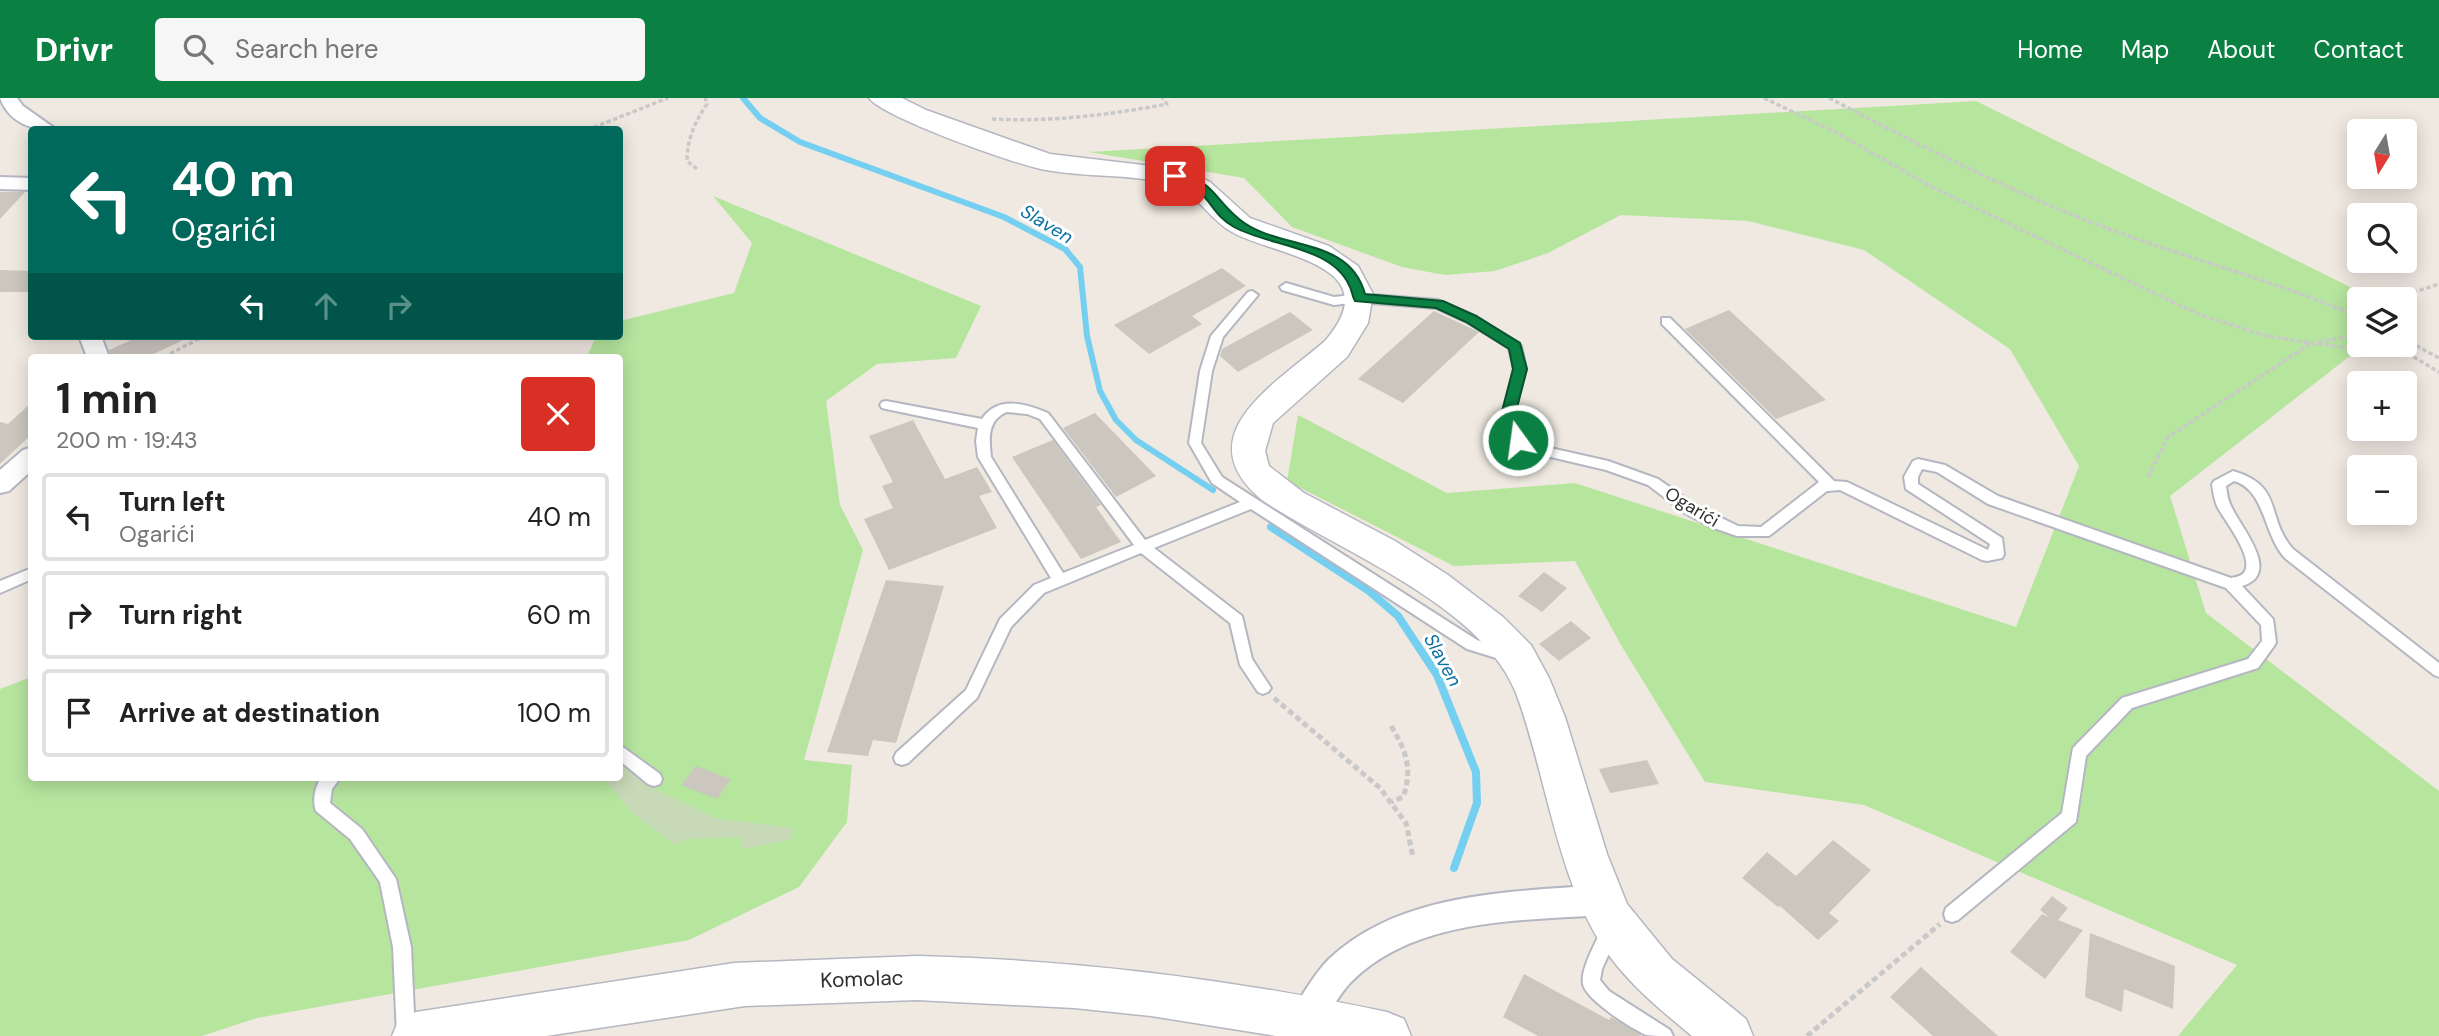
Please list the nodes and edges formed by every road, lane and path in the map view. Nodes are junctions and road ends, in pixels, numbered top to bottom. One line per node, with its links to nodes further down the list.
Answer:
1 (8, 98): 9 (street)
2 (668, 98): 10 (path)
3 (705, 98): 11 (path)
4 (882, 98): 18 (street)
5 (1162, 98): 8 (path)
6 (1764, 98): 23 (path)
7 (1829, 98): 19 (path)
8 (985, 119)
9 (42, 126)
10 (597, 126)
11 (697, 169)
12 (0, 183): 13 (street)
13 (28, 184)
14 (2439, 284): 16 (path)
15 (1286, 287): 18 (lane, Ogarići)
16 (2417, 291)
17 (1252, 295): 34 (lane)
18 (1359, 298): 33 (lane, Ogarići); 40 (street)
19 (2347, 312)
20 (1666, 321): 33 (lane)
21 (2347, 337): 23 (path)
22 (196, 340): 25 (path)
23 (2311, 343): 27 (path); 31 (path)
24 (2417, 346): 26 (path)
25 (170, 354)
26 (2439, 358)
27 (2439, 372)
28 (886, 405): 29 (lane)
29 (984, 424): 35 (lane); 37 (lane)
30 (28, 460): 32 (street)
31 (2148, 477)
32 (0, 484)
33 (1831, 486): 38 (lane)
34 (1251, 503): 35 (lane); 40 (lane)
35 (1143, 547): 37 (lane); 42 (lane)
36 (28, 575): 39 (lane)
37 (1060, 580): 45 (lane)
38 (2231, 584): 41 (lane); 51 (lane)
39 (0, 587)
40 (1518, 657): 50 (street)
41 (2439, 671)
42 (1263, 688): 48 (path)
43 (1391, 726): 48 (path)
44 (623, 754): 46 (lane)
45 (902, 758)
46 (654, 779)
47 (330, 781): 53 (lane)
48 (1391, 802): 49 (path)
49 (1413, 857)
50 (1608, 911): 52 (street); 56 (lane); 57 (street)
51 (1952, 914): 58 (path)
52 (1302, 1027): 54 (street, Komolac); 55 (street)
53 (406, 1036)
54 (416, 1036)
55 (1387, 1036)
56 (1664, 1036)
57 (1729, 1036)
58 (1807, 1036)

